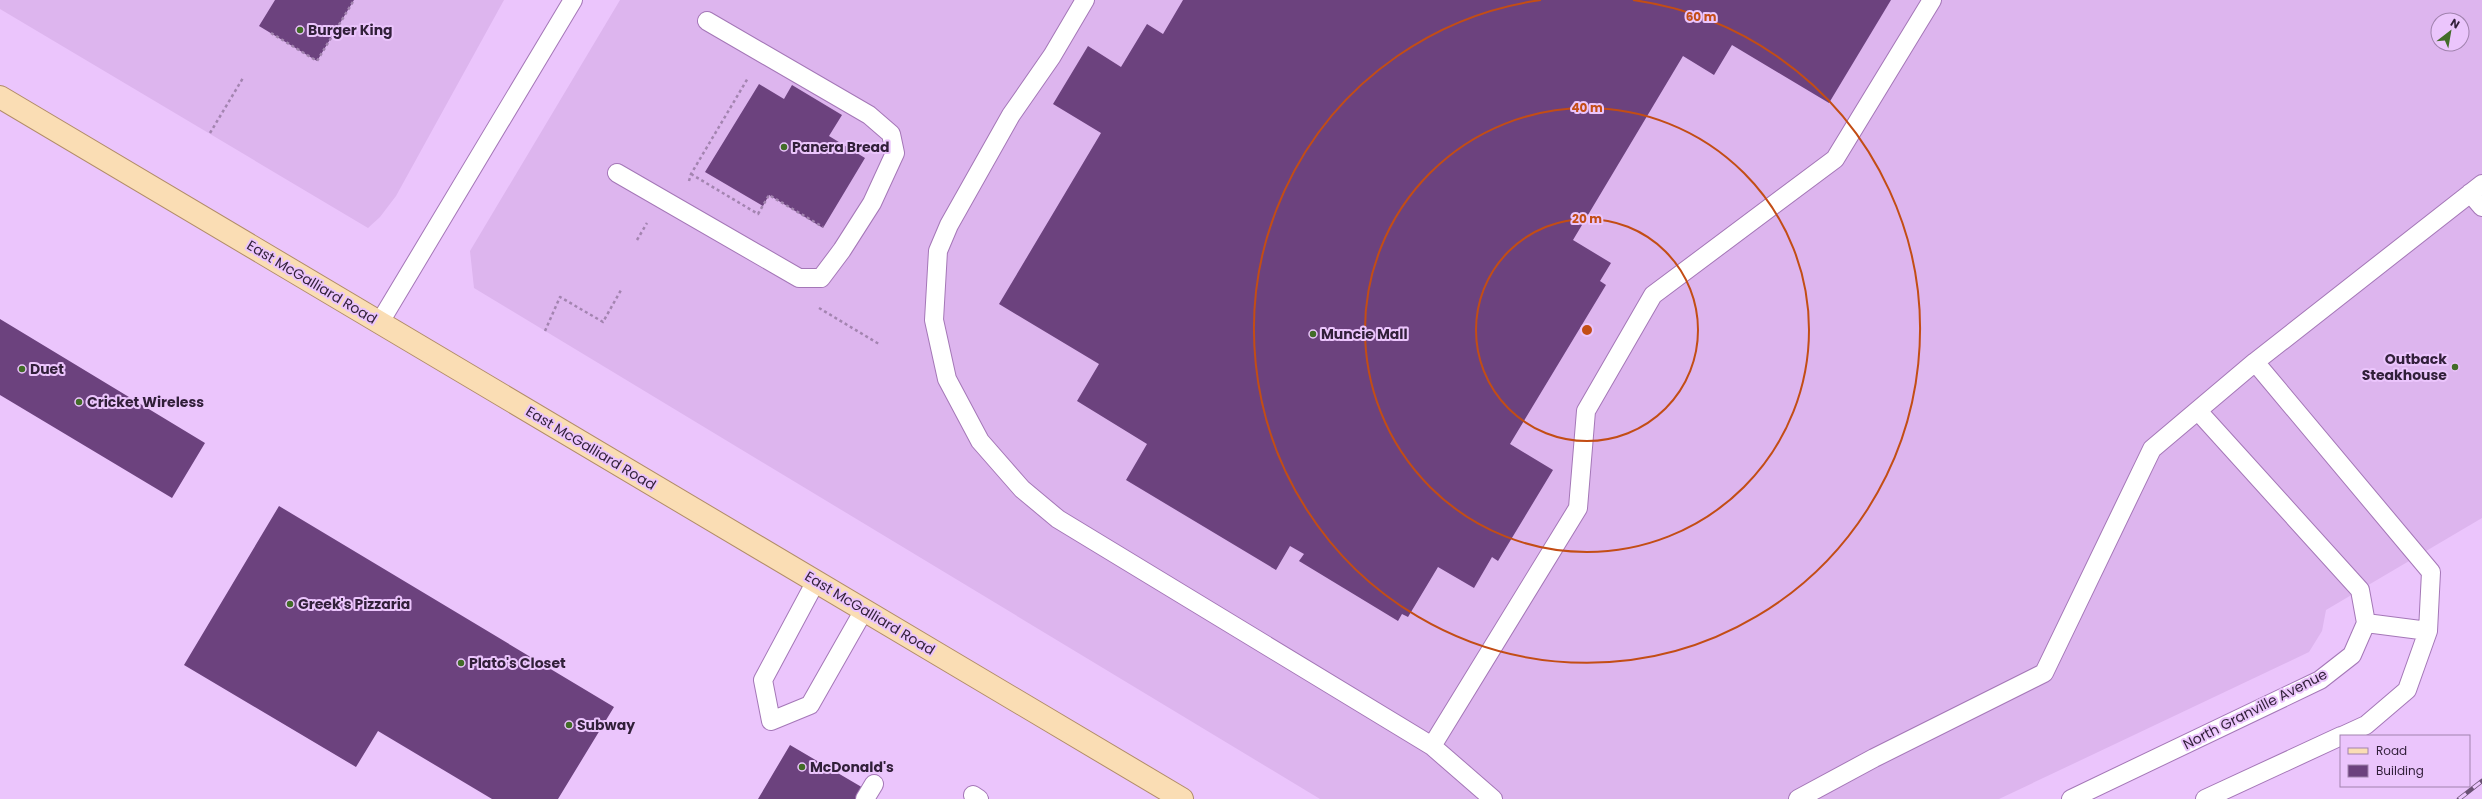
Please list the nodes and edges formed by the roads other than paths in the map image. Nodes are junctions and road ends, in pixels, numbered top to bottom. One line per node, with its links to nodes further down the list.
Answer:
1 (574, 0): 9 (lane)
2 (1085, 0): 18 (lane)
3 (1932, 0): 18 (lane)
4 (707, 21): 6 (lane)
5 (0, 97): 9 (main road, East McGalliard Road)
6 (617, 173)
7 (2476, 188): 8 (lane); 10 (lane)
8 (2482, 207)
9 (380, 322): 12 (main road, East McGalliard Road)
10 (2255, 362): 11 (lane); 15 (lane)
11 (2198, 411): 14 (lane); 22 (lane)
12 (816, 581): 13 (main road, East McGalliard Road); 13 (lane)
13 (864, 610): 19 (main road, East McGalliard Road)
14 (2366, 624): 15 (lane); 23 (lane, North Granville Avenue)
15 (2428, 631): 16 (lane)
16 (2343, 735)
17 (2340, 736): 24 (lane)
18 (1432, 746): 21 (lane)
19 (1158, 793): 20 (main road, East McGalliard Road)
20 (1182, 799)
21 (1493, 799)
22 (1798, 799)
23 (2071, 799)
24 (2205, 799)

